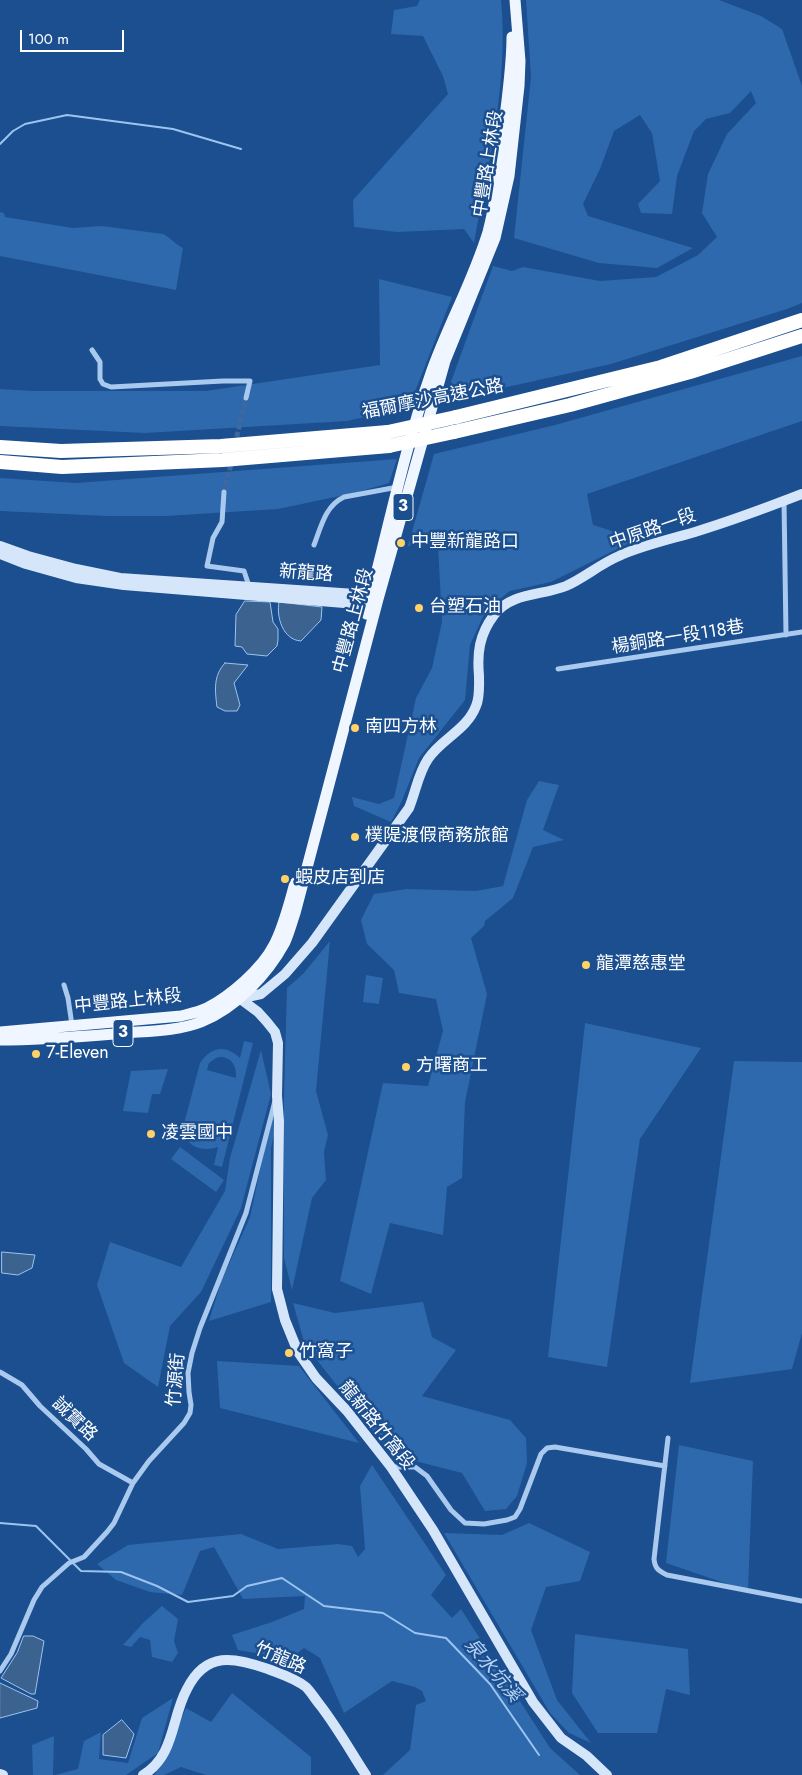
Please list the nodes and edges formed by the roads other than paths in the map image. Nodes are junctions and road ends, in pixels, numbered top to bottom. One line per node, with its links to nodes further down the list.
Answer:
1 (509, 0): 10 (main road, 中豐路上林段 / 3)
2 (515, 0): 18 (main road, 中豐路上林段 / 3)
3 (802, 320): 7 (highway, 福爾摩沙高速公路, bridge)
4 (802, 336): 7 (highway, 福爾摩沙高速公路, bridge)
5 (92, 350): 6 (street)
6 (246, 398)
7 (388, 439): 8 (highway, 福爾摩沙高速公路); 9 (highway, 福爾摩沙高速公路)
8 (0, 447)
9 (0, 462)
10 (399, 487): 14 (street); 18 (main road, 中豐路上林段 / 3)
11 (224, 492): 17 (street)
12 (802, 494): 13 (street, 中原路一段)
13 (784, 501): 20 (street); 23 (street, 中原路一段)
14 (314, 545)
15 (0, 546): 17 (street, 新龍路)
16 (0, 554): 18 (street, 新龍路)
17 (249, 586): 18 (street, 新龍路)
18 (372, 600): 23 (main road, 中豐路上林段 / 3)
19 (802, 632): 20 (street, 楊銅路一段118巷)
20 (786, 635): 21 (street, 楊銅路一段118巷)
21 (558, 669)
22 (64, 985): 24 (street)
23 (235, 996): 24 (main road, 中豐路上林段 / 3); 26 (main road, 中豐路上林段 / 3); 27 (street, 龍新路竹窩段)
24 (72, 1025): 25 (main road, 中豐路上林段 / 3)
25 (0, 1032)
26 (0, 1040)
27 (277, 1096): 31 (street, 龍新路竹窩段); 32 (street, 竹源街)
28 (0, 1372): 32 (street, 誠實路)
29 (668, 1438): 30 (street)
30 (665, 1466): 31 (street); 33 (street)
31 (392, 1467): 37 (street, 龍新路竹窩段)
32 (133, 1483): 34 (street, 竹源街)
33 (802, 1601)
34 (0, 1671)
35 (143, 1775): 36 (street, 竹龍路)
36 (366, 1775)
37 (607, 1775)

